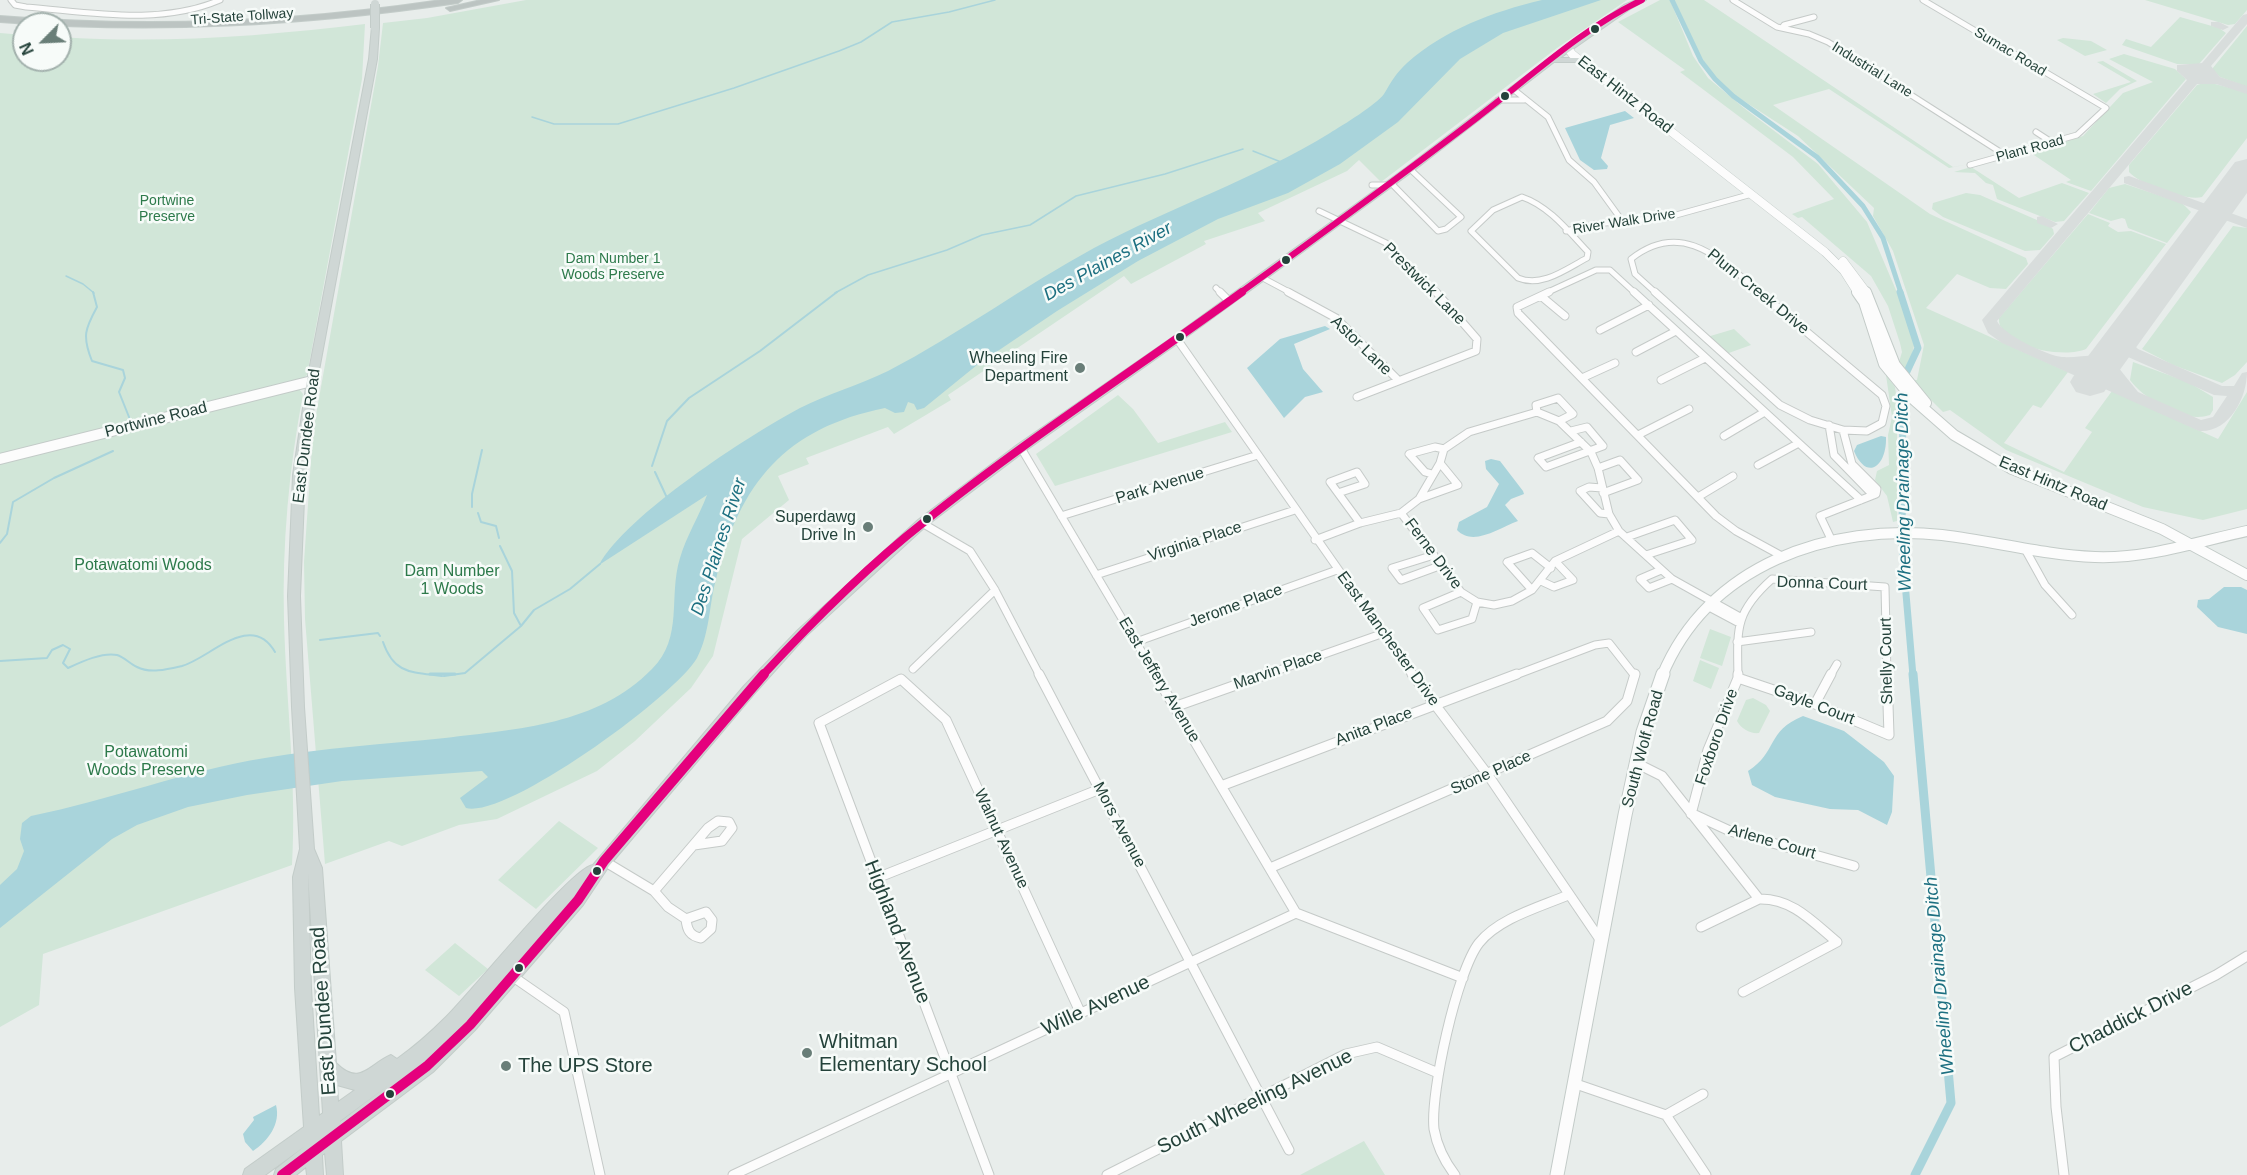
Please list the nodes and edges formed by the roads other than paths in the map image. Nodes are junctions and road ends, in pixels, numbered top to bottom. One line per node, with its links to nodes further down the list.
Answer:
1 (11, 0): 2 (street)
2 (220, 0)
3 (458, 0): 10 (highway, Tri-State Tollway)
4 (495, 0): 12 (highway, Tri-State Tollway)
5 (1642, 0): 13 (main road)
6 (1733, 0): 11 (street, Industrial Lane)
7 (1923, 0): 19 (street, Sumac Road)
8 (375, 2): 47 (main road, East Dundee Road, bridge)
9 (1814, 17): 11 (street)
10 (0, 19)
11 (1782, 28): 22 (street, Industrial Lane)
12 (72, 32)
13 (1568, 48): 14 (main road, East Hintz Road); 15 (main road); 49 (main road, East Hintz Road)
14 (1580, 60): 15 (main road); 27 (main road, East Hintz Road)
15 (1551, 61): 16 (main road)
16 (1513, 89): 17 (main road); 18 (street)
17 (1498, 100): 18 (street); 24 (main road)
18 (1526, 100): 30 (street)
19 (2098, 103): 21 (street, Plant Road)
20 (2036, 132): 21 (street)
21 (2053, 143): 22 (street, Plant Road)
22 (2005, 155): 23 (street, Plant Road)
23 (1970, 165)
24 (1410, 169): 25 (main road); 25 (street)
25 (1389, 184): 26 (street); 29 (main road)
26 (1372, 185)
27 (1752, 194): 30 (street, River Walk Drive); 49 (main road, East Hintz Road)
28 (1319, 211): 29 (street)
29 (1339, 221): 32 (main road); 45 (street, Prestwick Lane)
30 (1623, 222): 31 (street, River Walk Drive)
31 (1566, 231): 31 (street)
32 (1261, 278): 35 (main road); 45 (street, Astor Lane)
33 (1216, 288): 35 (street)
34 (1541, 296): 36 (street); 37 (street); 44 (street)
35 (1229, 301): 40 (main road)
36 (1648, 305): 38 (street); 39 (street)
37 (1565, 316)
38 (1600, 330)
39 (1676, 331): 41 (street); 42 (street)
40 (1177, 339): 61 (main road); 64 (street, East Manchester Drive)
41 (1636, 352)
42 (1705, 358): 46 (street); 52 (street)
43 (1615, 363): 44 (street)
44 (1582, 378): 57 (street)
45 (1398, 380): 48 (street, Prestwick Lane)
46 (1661, 380)
47 (312, 381): 65 (main road, Portwine Road); 130 (main road, East Dundee Road)
48 (1357, 396)
49 (1918, 400): 88 (main road, East Hintz Road)
50 (1689, 409): 57 (street)
51 (1538, 412): 53 (street); 53 (street); 62 (street)
52 (1763, 413): 58 (street); 60 (street)
53 (1559, 421): 56 (street)
54 (1828, 425): 55 (street, Plum Creek Drive); 55 (street, Plum Creek Drive); 73 (street)
55 (1843, 430): 73 (street)
56 (1571, 431): 59 (street); 63 (street)
57 (1638, 435): 74 (street)
58 (1725, 436)
59 (1581, 442): 63 (street); 63 (street)
60 (1797, 444): 67 (street); 76 (street)
61 (1021, 448): 80 (street, East Jeffery Avenue); 81 (main road)
62 (1444, 448): 66 (street); 69 (street)
63 (1591, 452): 68 (street)
64 (1258, 455): 77 (street, East Manchester Drive); 80 (street, Park Avenue)
65 (0, 459)
66 (1440, 463): 69 (street); 75 (street)
67 (1758, 465)
68 (1598, 468): 71 (street); 71 (street)
69 (1432, 474): 75 (street)
70 (1733, 476): 74 (street)
71 (1602, 491): 79 (street); 79 (street)
72 (1338, 493): 82 (street)
73 (1875, 494): 76 (street)
74 (1698, 497): 92 (street)
75 (1419, 499): 78 (street)
76 (1861, 500): 86 (street)
77 (1295, 510): 87 (street, East Manchester Drive); 98 (street, Virginia Place)
78 (1401, 513): 82 (street); 90 (street, Ferne Drive)
79 (1609, 514): 83 (street)
80 (1061, 516): 98 (street, East Jeffery Avenue)
81 (922, 523): 103 (street, Mors Avenue); 131 (main road)
82 (1360, 523): 87 (street)
83 (1619, 531): 85 (street); 93 (street, Ferne Drive)
84 (2247, 531): 88 (main road, South Wolf Road)
85 (1627, 537): 91 (street); 91 (street)
86 (1831, 539): 89 (main road, South Wolf Road); 92 (main road, South Wolf Road)
87 (1316, 540): 96 (street, East Manchester Drive)
88 (2194, 542): 89 (main road, South Wolf Road); 95 (main road, East Hintz Road); 99 (main road, East Hintz Road)
89 (2025, 549): 108 (street)
90 (1434, 555): 94 (street, Ferne Drive); 94 (street)
91 (1646, 555): 97 (street)
92 (1780, 555): 107 (main road, South Wolf Road)
93 (1553, 564): 101 (street, Ferne Drive); 101 (street); 104 (street)
94 (1442, 565): 105 (street, Ferne Drive)
95 (2247, 567)
96 (1337, 570): 111 (street, East Manchester Drive); 112 (street, Jerome Place)
97 (1661, 570): 100 (street); 100 (street)
98 (1096, 574): 112 (street, East Jeffery Avenue)
99 (2247, 575)
100 (1672, 579): 107 (street)
101 (1541, 582): 104 (street, Ferne Drive)
102 (1885, 587): 109 (street, Donna Court); 122 (street, Shelly Court)
103 (995, 590): 116 (street); 126 (street, Mors Avenue)
104 (1532, 590): 106 (street, Ferne Drive)
105 (1461, 592): 106 (street, Ferne Drive); 106 (street)
106 (1477, 602)
107 (1711, 605): 109 (street); 123 (main road, South Wolf Road)
108 (2072, 615)
109 (1740, 620): 113 (street, Foxboro Drive)
110 (1811, 632): 113 (street)
111 (1381, 634): 120 (street, Marvin Place); 121 (street, East Manchester Drive)
112 (1136, 642): 120 (street, East Jeffery Avenue)
113 (1737, 642): 117 (street, Foxboro Drive)
114 (1595, 645): 121 (street, Anita Place); 124 (street, Stone Place)
115 (1837, 664): 119 (street)
116 (913, 669)
117 (1738, 678): 119 (street, Gayle Court); 127 (street, Foxboro Drive)
118 (901, 679): 128 (street, Walnut Avenue); 134 (street, Highland Avenue)
119 (1815, 704): 122 (street, Gayle Court)
120 (1174, 706): 125 (street, East Jeffery Avenue)
121 (1437, 706): 124 (street, East Manchester Drive); 125 (street, Anita Place)
122 (1889, 735)
123 (1636, 763): 127 (street); 141 (main road, South Wolf Road)
124 (1488, 775): 133 (street, Stone Place); 136 (street, East Manchester Drive)
125 (1221, 786): 133 (street, East Jeffery Avenue)
126 (1100, 789): 128 (street); 143 (street, Mors Avenue)
127 (1691, 814): 132 (street, Arlene Court); 137 (street)
128 (997, 829): 134 (street); 147 (street, Walnut Avenue)
129 (694, 845): 129 (street); 135 (street)
130 (308, 849): 149 (main road, East Dundee Road); 157 (main road, East Dundee Road)
131 (603, 861): 135 (street); 144 (main road); 148 (main road)
132 (1854, 866)
133 (1270, 868): 138 (street, East Jeffery Avenue)
134 (877, 878): 151 (street, Highland Avenue)
135 (654, 891): 139 (street)
136 (1568, 894): 141 (street, East Manchester Drive); 145 (street)
137 (1759, 899): 140 (street); 146 (street)
138 (1296, 913): 143 (street, Wille Avenue); 145 (street)
139 (686, 919)
140 (1701, 927)
141 (1599, 938): 152 (main road, South Wolf Road)
142 (2247, 956): 172 (street, Chaddick Drive)
143 (1191, 962): 147 (street, Wille Avenue); 154 (street, Mors Avenue)
144 (512, 976): 158 (main road); 165 (street)
145 (1463, 978): 150 (street)
146 (1743, 992)
147 (1080, 1014): 151 (street, Wille Avenue)
148 (452, 1022): 149 (main road); 156 (main road)
149 (329, 1068): 156 (main road, East Dundee Road)
150 (1438, 1073): 154 (street, South Wheeling Avenue); 169 (street)
151 (951, 1074): 166 (street, Wille Avenue); 167 (street, Highland Avenue)
152 (1576, 1084): 155 (street); 170 (main road, South Wolf Road)
153 (1703, 1094): 155 (street)
154 (1261, 1097): 159 (street, Mors Avenue); 168 (street, South Wheeling Avenue)
155 (1666, 1115): 171 (street)
156 (331, 1116): 157 (main road); 158 (main road, East Dundee Road)
157 (312, 1130): 160 (main road, East Dundee Road); 161 (main road)
158 (332, 1138): 160 (main road); 164 (main road, East Dundee Road)
159 (1289, 1150)
160 (314, 1151): 162 (main road); 163 (main road, East Dundee Road)
161 (251, 1175)
162 (282, 1175)
163 (315, 1175)
164 (334, 1175)
165 (600, 1175)
166 (733, 1175)
167 (989, 1175)
168 (1107, 1175)
169 (1455, 1175)
170 (1557, 1175)
171 (1706, 1175)
172 (2064, 1175)

